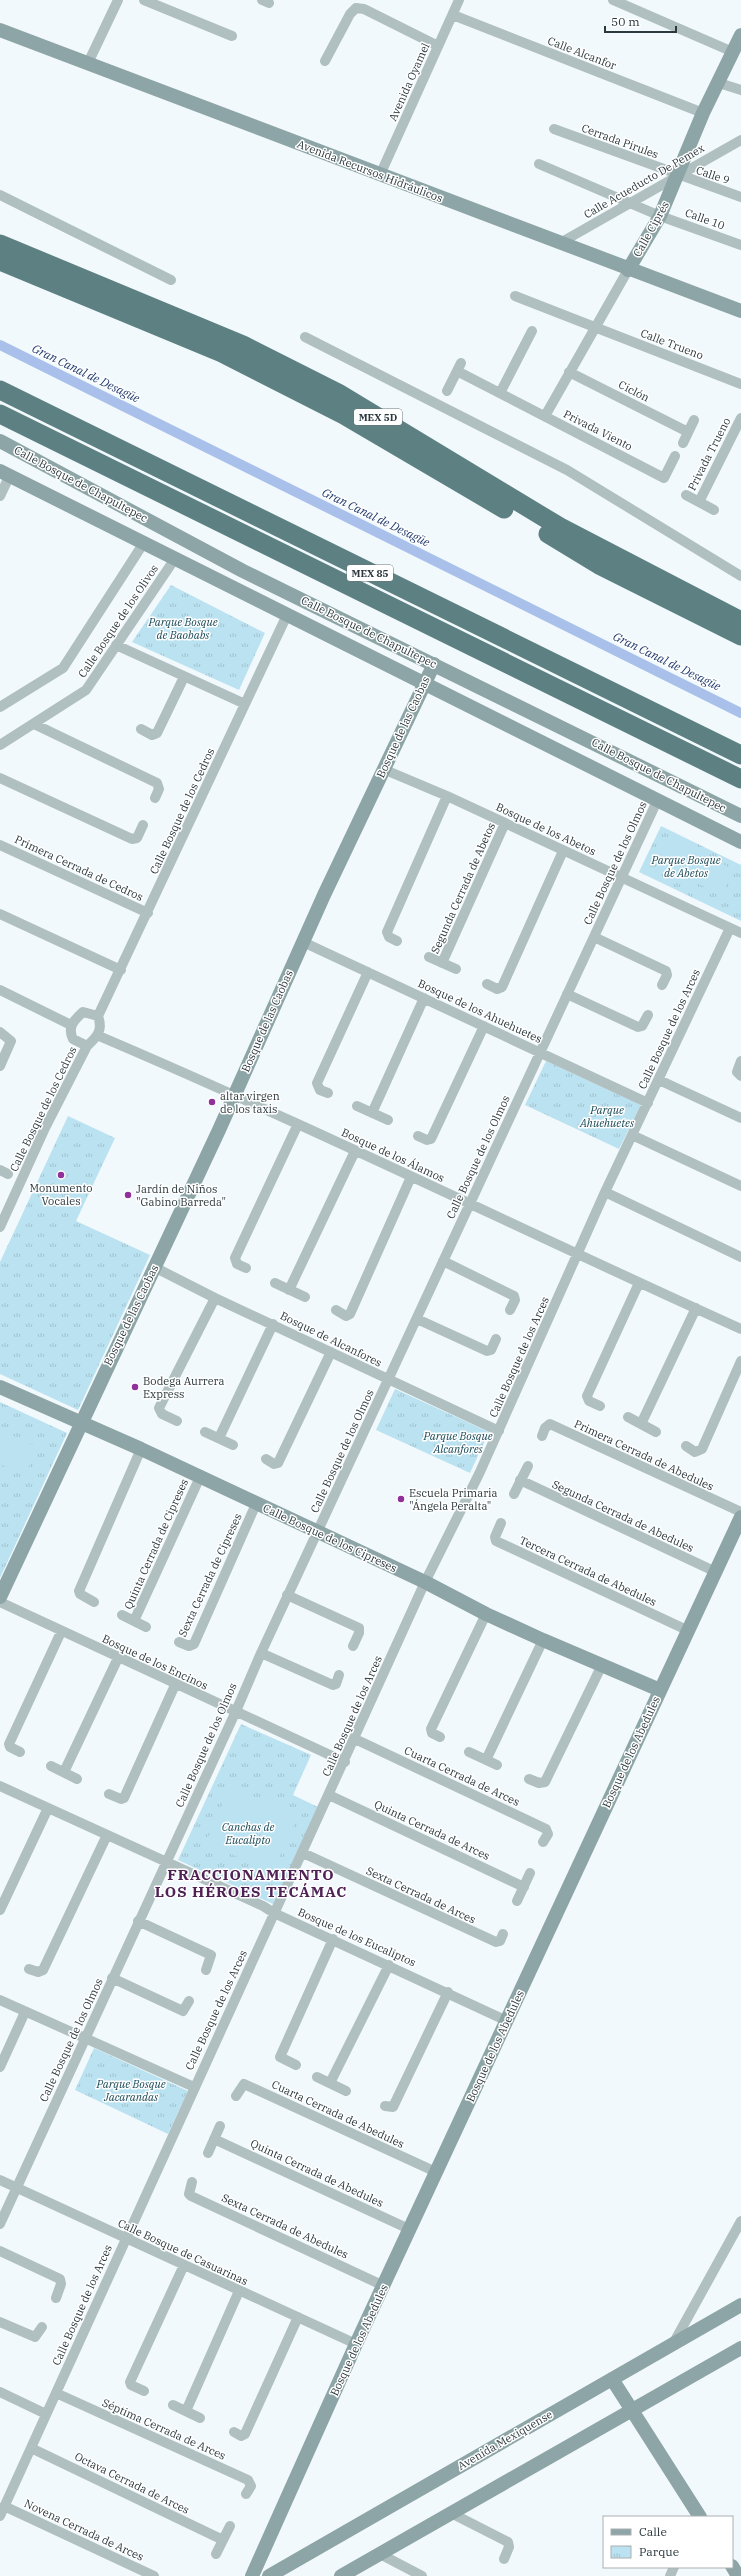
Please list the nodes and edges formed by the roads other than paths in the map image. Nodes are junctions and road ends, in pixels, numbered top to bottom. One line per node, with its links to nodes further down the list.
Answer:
1 (118, 0): 12 (street)
2 (144, 0): 8 (street)
3 (459, 0): 5 (street, Avenida Oyamel)
4 (613, 0): 10 (street)
5 (453, 15): 9 (street, Avenida Oyamel); 15 (street, Calle Alcanfor)
6 (0, 30): 12 (street, Avenida Recursos Hidráulicos)
7 (741, 35): 10 (street, Calle Ciprés)
8 (232, 36)
9 (438, 46): 11 (street); 19 (street, Avenida Oyamel)
10 (733, 52): 13 (street, Calle Ciprés)
11 (325, 61)
12 (88, 63): 19 (street, Avenida Recursos Hidráulicos)
13 (719, 83): 14 (street); 15 (street, Calle Ciprés)
14 (741, 90)
15 (703, 113): 20 (street, Calle Ciprés)
16 (554, 129): 20 (street, Cerrada Pirules)
17 (741, 140): 20 (street, Calle Acueducto De Pemex)
18 (539, 164): 23 (street, Calle 10)
19 (380, 175): 25 (street, Avenida Recursos Hidráulicos)
20 (678, 175): 22 (street, Calle 9); 23 (street, Calle Acueducto De Pemex); 24 (street, Calle Ciprés)
21 (0, 195): 30 (street)
22 (741, 197)
23 (629, 203): 24 (street, Calle 10); 25 (street, Calle Acueducto De Pemex)
24 (660, 216): 27 (street, Calle 10); 29 (street, Calle Ciprés)
25 (560, 243): 29 (street, Avenida Recursos Hidráulicos)
26 (0, 244): 58 (highway, MEX 5D)
27 (741, 245)
28 (0, 261): 59 (highway, MEX 5D)
29 (628, 270): 32 (street, Avenida Recursos Hidráulicos); 33 (street, Calle Ciprés)
30 (171, 280)
31 (515, 296): 33 (street, Calle Trueno)
32 (741, 311)
33 (594, 327): 36 (street, Calle Ciprés); 37 (street, Calle Trueno)
34 (532, 331): 40 (street)
35 (305, 337): 56 (street)
36 (569, 372): 42 (street, Calle Ciprés); 45 (street, Ciclón)
37 (741, 384)
38 (0, 390): 69 (highway, MEX 85)
39 (447, 391): 40 (street, Privada Viento)
40 (500, 393): 42 (street, Privada Viento)
41 (0, 414): 72 (highway, MEX 85)
42 (545, 416): 48 (street, Privada Viento)
43 (741, 418): 52 (street, Privada Trueno)
44 (694, 420): 45 (street)
45 (688, 432): 47 (street)
46 (0, 441): 61 (street, Calle Bosque de Chapultepec)
47 (683, 443)
48 (675, 456)
49 (5, 474): 51 (street); 54 (street, Calle Bosque de Chapultepec)
50 (686, 495): 52 (street)
51 (0, 496)
52 (699, 502): 53 (street)
53 (714, 510)
54 (143, 544): 55 (street, Calle Bosque de Chapultepec); 65 (street, Calle Bosque de los Olivos)
55 (174, 560): 57 (street, Calle Bosque de Chapultepec); 60 (street, Calle Bosque de los Olivos)
56 (741, 576)
57 (287, 615): 63 (street, Calle Bosque de Chapultepec); 64 (street, Calle Bosque de los Cedros)
58 (741, 621)
59 (741, 636)
60 (116, 646): 62 (street); 66 (street, Calle Bosque de los Olivos)
61 (434, 664): 63 (street, Bosque de las Caobas); 76 (street, Calle Bosque de Chapultepec)
62 (184, 677): 64 (street); 67 (street)
63 (424, 683): 70 (street, Bosque de las Caobas); 75 (street, Calle Bosque de Chapultepec)
64 (245, 704): 83 (street, Calle Bosque de los Cedros)
65 (0, 706)
66 (34, 724): 68 (street, Calle Bosque de los Olivos); 74 (street)
67 (141, 729)
68 (0, 745)
69 (741, 755)
70 (383, 769): 73 (street, Bosque de los Abetos); 88 (street, Bosque de las Caobas)
71 (0, 778): 78 (street)
72 (741, 779)
73 (447, 796): 77 (street, Bosque de los Abetos); 89 (street)
74 (156, 798)
75 (658, 799): 79 (street, Calle Bosque de Chapultepec); 82 (street, Calle Bosque de los Olmos)
76 (741, 816)
77 (505, 823): 81 (street, Bosque de los Abetos); 91 (street, Segunda Cerrada de Abetos)
78 (143, 825)
79 (741, 842)
80 (0, 845): 83 (street, Primera Cerrada de Cedros)
81 (564, 851): 82 (street, Bosque de los Abetos); 95 (street)
82 (622, 878): 85 (street, Bosque de los Abetos); 87 (street, Calle Bosque de los Olmos)
83 (148, 913): 93 (street, Calle Bosque de los Cedros)
84 (0, 914): 93 (street)
85 (730, 928): 86 (street, Bosque de los Abetos); 111 (street, Calle Bosque de los Arces)
86 (741, 933)
87 (594, 937): 96 (street); 98 (street, Calle Bosque de los Olmos)
88 (303, 942): 94 (street, Bosque de los Ahuehuetes); 113 (street, Bosque de las Caobas)
89 (397, 942)
90 (428, 957): 91 (street, Segunda Cerrada de Abetos)
91 (442, 963): 92 (street, Segunda Cerrada de Abetos)
92 (456, 969)
93 (121, 970): 101 (street, Calle Bosque de los Cedros)
94 (368, 972): 99 (street, Bosque de los Ahuehuetes); 112 (street)
95 (487, 984)
96 (662, 985)
97 (0, 990): 102 (street)
98 (568, 994): 100 (street); 107 (street, Calle Bosque de los Olmos)
99 (424, 998): 103 (street, Bosque de los Ahuehuetes); 116 (street)
100 (648, 1015)
101 (98, 1016): 102 (street); 105 (street)
102 (71, 1025): 106 (street)
103 (484, 1026): 107 (street, Bosque de los Ahuehuetes); 121 (street)
104 (0, 1032): 109 (street)
105 (98, 1036): 106 (street); 113 (street, Bosque de los Álamos)
106 (87, 1046): 127 (street, Calle Bosque de los Cedros)
107 (540, 1052): 114 (street, Bosque de los Ahuehuetes); 126 (street, Calle Bosque de los Olmos)
108 (741, 1061): 110 (street)
109 (0, 1066)
110 (741, 1076)
111 (659, 1080): 114 (street, Calle Bosque de los Arces); 117 (street)
112 (328, 1093)
113 (235, 1095): 119 (street, Bosque de los Álamos); 131 (street, Bosque de las Caobas)
114 (648, 1103): 120 (street, Calle Bosque de los Arces)
115 (357, 1106): 116 (street)
116 (372, 1113): 118 (street)
117 (741, 1118)
118 (388, 1120)
119 (297, 1128): 122 (street, Bosque de los Álamos); 132 (street)
120 (632, 1135): 124 (street); 125 (street, Calle Bosque de los Arces)
121 (418, 1136)
122 (355, 1151): 123 (street, Bosque de los Álamos); 135 (street)
123 (411, 1177): 126 (street, Bosque de los Álamos); 139 (street)
124 (741, 1186)
125 (605, 1192): 128 (street, Calle Bosque de los Arces); 129 (street)
126 (470, 1204): 128 (street, Bosque de los Álamos); 130 (street, Calle Bosque de los Olmos)
127 (0, 1227)
128 (577, 1255): 134 (street, Bosque de los Álamos); 154 (street, Calle Bosque de los Arces)
129 (741, 1257)
130 (443, 1261): 140 (street); 141 (street, Calle Bosque de los Olmos)
131 (154, 1267): 137 (street, Bosque de Alcanfores); 152 (street, Bosque de las Caobas)
132 (246, 1268)
133 (275, 1283): 135 (street)
134 (639, 1283): 138 (street, Bosque de los Álamos); 149 (street)
135 (289, 1290): 136 (street)
136 (305, 1296)
137 (215, 1298): 142 (street, Bosque de Alcanfores); 151 (street)
138 (696, 1308): 143 (street, Bosque de los Álamos); 153 (street)
139 (336, 1310)
140 (510, 1310)
141 (417, 1319): 144 (street); 147 (street, Calle Bosque de los Olmos)
142 (273, 1324): 145 (street, Bosque de Alcanfores); 158 (street)
143 (741, 1329)
144 (496, 1339)
145 (331, 1352): 147 (street, Bosque de Alcanfores); 162 (street)
146 (739, 1366): 160 (street)
147 (389, 1380): 154 (street, Bosque de Alcanfores); 171 (street, Calle Bosque de los Olmos)
148 (0, 1386): 152 (street, Calle Bosque de los Cipreses)
149 (600, 1406)
150 (628, 1417): 153 (street)
151 (177, 1421)
152 (81, 1424): 161 (street, Calle Bosque de los Cipreses); 175 (street, Bosque de las Caobas)
153 (641, 1424): 156 (street)
154 (499, 1431): 173 (street, Calle Bosque de los Arces)
155 (205, 1432): 158 (street)
156 (656, 1432)
157 (542, 1436): 168 (street, Primera Cerrada de Abedules)
158 (219, 1438): 159 (street)
159 (233, 1445)
160 (686, 1446)
161 (141, 1449): 164 (street, Calle Bosque de los Cipreses); 177 (street)
162 (266, 1459)
163 (528, 1466): 165 (street)
164 (200, 1477): 167 (street, Calle Bosque de los Cipreses); 180 (street, Quinta Cerrada de Cipreses)
165 (520, 1480): 166 (street); 172 (street, Segunda Cerrada de Abedules)
166 (514, 1494)
167 (256, 1504): 171 (street, Calle Bosque de los Cipreses); 185 (street, Sexta Cerrada de Cipreses)
168 (741, 1512)
169 (741, 1517): 172 (street, Bosque de los Abedules)
170 (501, 1523): 182 (street, Tercera Cerrada de Abedules)
171 (318, 1532): 173 (street, Calle Bosque de los Cipreses); 174 (street, Calle Bosque de los Olmos)
172 (716, 1572): 182 (street, Bosque de los Abedules)
173 (425, 1582): 178 (street, Calle Bosque de los Cipreses); 195 (street, Calle Bosque de los Arces)
174 (287, 1595): 186 (street); 187 (street, Calle Bosque de los Olmos)
175 (0, 1597)
176 (0, 1602): 183 (street, Bosque de los Encinos)
177 (94, 1602)
178 (486, 1614): 184 (street, Calle Bosque de los Cipreses); 194 (street)
179 (122, 1615): 180 (street, Quinta Cerrada de Cipreses)
180 (134, 1621): 181 (street, Quinta Cerrada de Cipreses)
181 (146, 1627)
182 (689, 1631): 192 (street, Bosque de los Abedules)
183 (61, 1632): 188 (street, Bosque de los Encinos); 196 (street)
184 (543, 1640): 189 (street, Calle Bosque de los Cipreses); 198 (street)
185 (179, 1642)
186 (353, 1646)
187 (260, 1653): 190 (street); 193 (street, Calle Bosque de los Olmos)
188 (118, 1658): 191 (street, Bosque de los Encinos); 202 (street)
189 (601, 1667): 192 (street, Calle Bosque de los Cipreses); 204 (street)
190 (339, 1675)
191 (176, 1685): 193 (street, Bosque de los Encinos); 206 (street)
192 (660, 1690): 229 (street, Bosque de los Abedules)
193 (236, 1711): 199 (street, Bosque de los Encinos); 212 (street, Calle Bosque de los Olmos)
194 (440, 1737)
195 (355, 1739): 199 (street, Calle Bosque de los Arces); 210 (street, Cuarta Cerrada de Arces)
196 (20, 1752)
197 (469, 1752): 198 (street)
198 (486, 1760): 200 (street)
199 (345, 1762): 207 (street, Calle Bosque de los Arces)
200 (497, 1765)
201 (51, 1766): 202 (street)
202 (64, 1772): 203 (street)
203 (77, 1778)
204 (529, 1779)
205 (0, 1786): 208 (street, Bosque de los Eucaliptos)
206 (109, 1794)
207 (329, 1795): 211 (street, Calle Bosque de los Arces); 214 (street, Quinta Cerrada de Arces)
208 (48, 1808): 209 (street, Bosque de los Eucaliptos); 216 (street)
209 (107, 1835): 212 (street, Bosque de los Eucaliptos); 222 (street)
210 (543, 1842)
211 (303, 1854): 217 (street, Calle Bosque de los Arces); 219 (street, Sexta Cerrada de Arces)
212 (166, 1861): 217 (street, Bosque de los Eucaliptos); 218 (street, Calle Bosque de los Olmos)
213 (530, 1873): 214 (street)
214 (524, 1887): 215 (street)
215 (517, 1901)
216 (0, 1910)
217 (274, 1913): 220 (street, Bosque de los Eucaliptos); 235 (street, Calle Bosque de los Arces)
218 (138, 1921): 223 (street); 224 (street, Calle Bosque de los Olmos)
219 (503, 1934)
220 (333, 1939): 221 (street, Bosque de los Eucaliptos); 231 (street)
221 (390, 1965): 225 (street, Bosque de los Eucaliptos); 234 (street)
222 (29, 1969)
223 (206, 1970)
224 (112, 1978): 227 (street); 230 (street, Calle Bosque de los Olmos)
225 (448, 1992): 229 (street, Bosque de los Eucaliptos); 238 (street)
226 (0, 2000): 228 (street)
227 (189, 2001)
228 (25, 2012): 230 (street); 232 (street)
229 (507, 2020): 242 (street, Bosque de los Abedules)
230 (84, 2038): 235 (street); 245 (street, Calle Bosque de los Olmos)
231 (296, 2065)
232 (0, 2068)
233 (317, 2077): 234 (street)
234 (330, 2083): 236 (street)
235 (194, 2087): 249 (street, Calle Bosque de los Arces)
236 (346, 2091)
237 (236, 2096): 242 (street, Cuarta Cerrada de Abedules)
238 (385, 2106)
239 (220, 2126): 240 (street)
240 (214, 2139): 241 (street); 247 (street, Quinta Cerrada de Abedules)
241 (208, 2153)
242 (436, 2172): 247 (street, Bosque de los Abedules)
243 (0, 2180): 245 (street, Calle Bosque de Casuarinas)
244 (192, 2182): 252 (street, Sexta Cerrada de Abedules)
245 (16, 2188): 246 (street, Calle Bosque de los Olmos); 249 (street, Calle Bosque de Casuarinas)
246 (0, 2224)
247 (409, 2229): 252 (street, Bosque de los Abedules)
248 (740, 2230): 260 (street)
249 (125, 2238): 251 (street, Calle Bosque de Casuarinas); 265 (street, Calle Bosque de los Arces)
250 (0, 2252): 254 (street)
251 (184, 2265): 253 (street, Calle Bosque de Casuarinas); 263 (street)
252 (384, 2286): 259 (street, Bosque de los Abedules)
253 (239, 2291): 256 (street, Calle Bosque de Casuarinas); 267 (street)
254 (56, 2298)
255 (741, 2305): 260 (street, Avenida Mexiquense)
256 (298, 2317): 259 (street, Calle Bosque de Casuarinas); 271 (street)
257 (0, 2322): 258 (street)
258 (42, 2326)
259 (356, 2344): 285 (street, Bosque de los Abedules)
260 (673, 2344): 262 (street, Avenida Mexiquense)
261 (741, 2348): 268 (street)
262 (612, 2380): 268 (street); 286 (street, Avenida Mexiquense)
263 (144, 2391)
264 (0, 2392): 269 (street)
265 (56, 2393): 269 (street, Calle Bosque de los Arces); 273 (street, Séptima Cerrada de Arces)
266 (173, 2405): 267 (street)
267 (186, 2411): 270 (street)
268 (632, 2411): 275 (street); 277 (street)
269 (46, 2414): 272 (street, Calle Bosque de los Arces)
270 (200, 2418)
271 (234, 2432)
272 (31, 2448): 274 (street, Calle Bosque de los Arces); 279 (street, Octava Cerrada de Arces)
273 (246, 2494)
274 (4, 2506): 276 (street, Calle Bosque de los Arces); 284 (street, Novena Cerrada de Arces)
275 (450, 2513): 281 (street); 282 (street)
276 (0, 2516)
277 (699, 2516)
278 (230, 2526): 279 (street)
279 (223, 2540): 280 (street)
280 (216, 2554)
281 (380, 2554): 283 (street); 288 (street)
282 (504, 2559)
283 (356, 2571): 287 (street)
284 (154, 2576)
285 (252, 2576)
286 (268, 2576)
287 (341, 2576)
288 (422, 2576)

